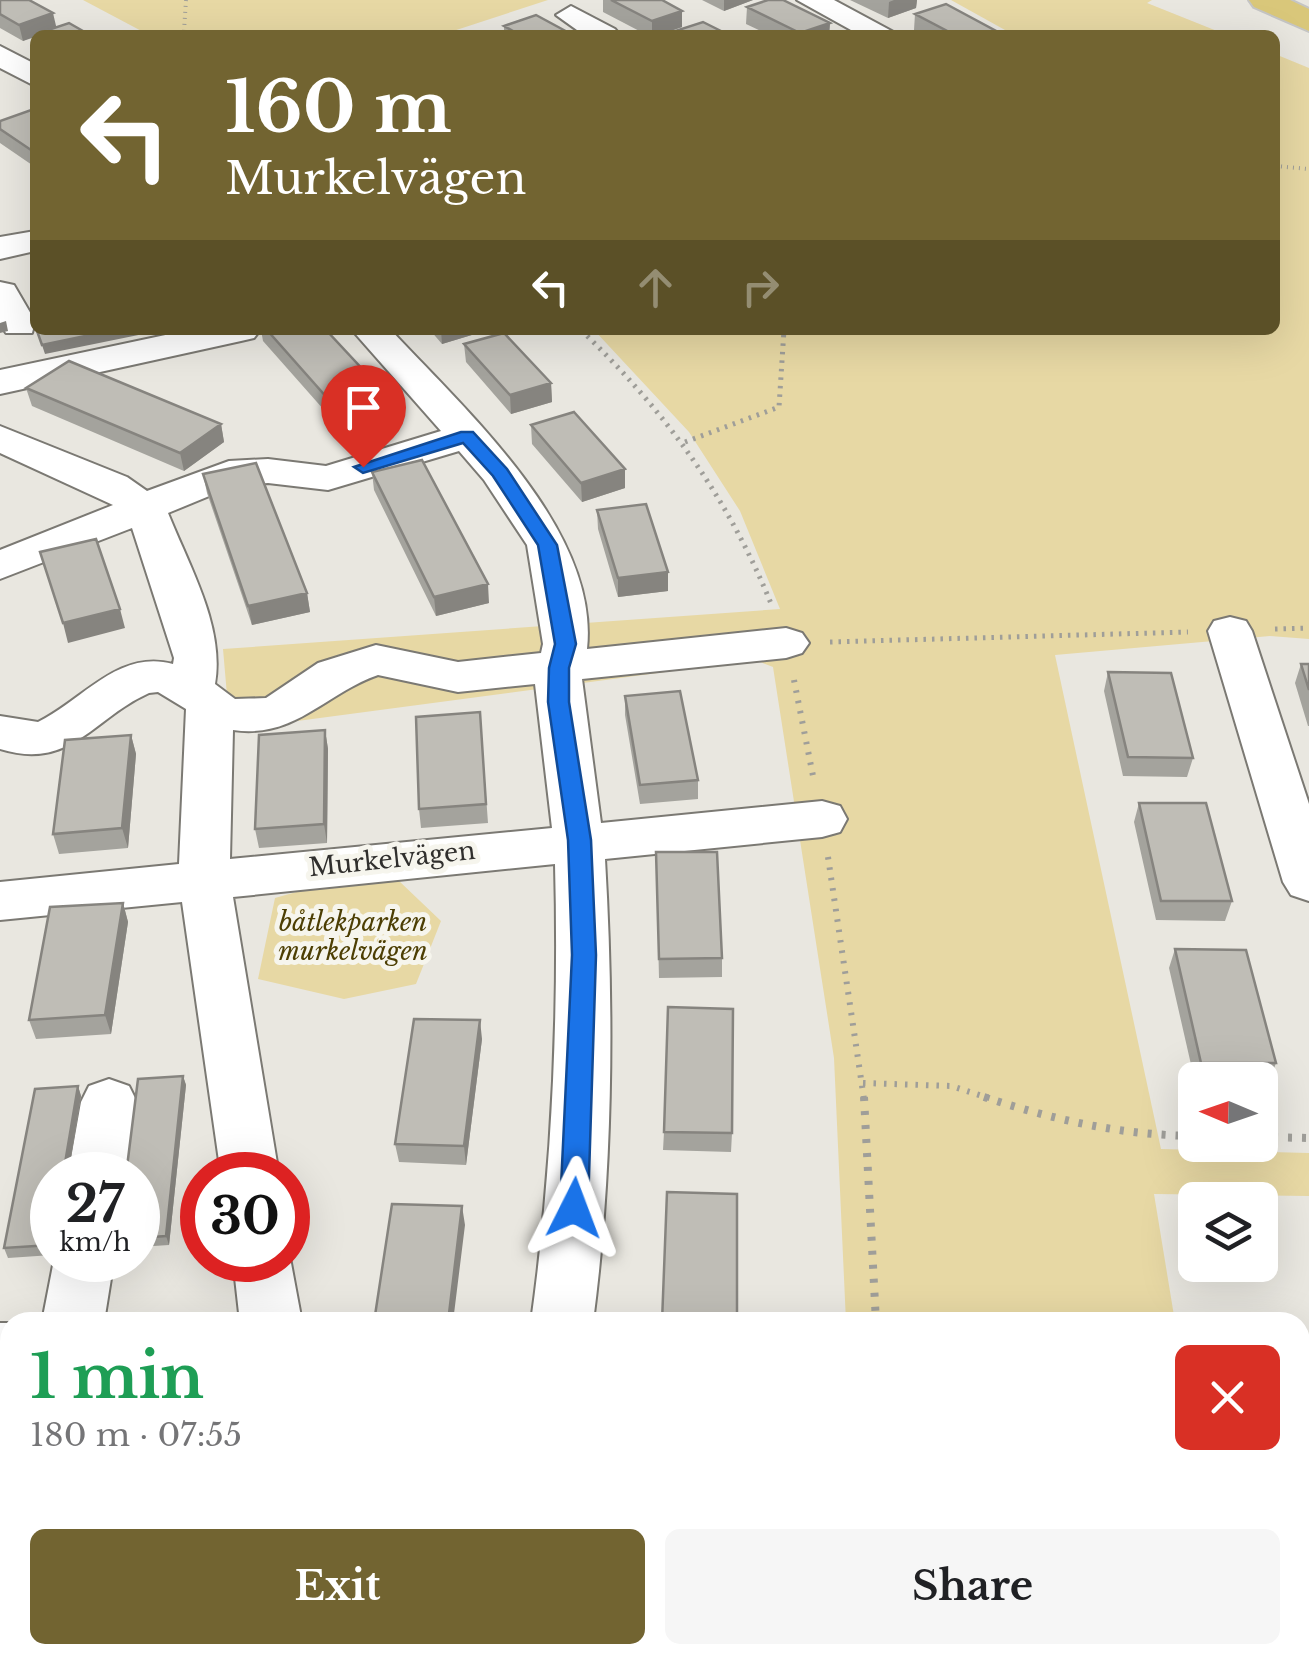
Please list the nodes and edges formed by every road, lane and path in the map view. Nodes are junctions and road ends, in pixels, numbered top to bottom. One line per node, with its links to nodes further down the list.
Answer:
1 (186, 0): 6 (path)
2 (811, 0): 8 (street)
3 (1265, 0): 5 (main road)
4 (571, 15): 7 (street)
5 (1309, 22)
6 (184, 30)
7 (596, 30)
8 (874, 30)
9 (0, 55): 10 (street)
10 (30, 74)
11 (1280, 167): 12 (path)
12 (1309, 170)
13 (30, 241): 14 (street)
14 (0, 248)
15 (30, 290): 16 (street)
16 (7, 304)
17 (218, 335): 20 (street)
18 (376, 335): 21 (street)
19 (784, 335): 23 (path)
20 (0, 382)
21 (467, 436): 24 (street); 29 (street)
22 (0, 438): 24 (street)
23 (685, 442)
24 (146, 509): 25 (street); 30 (street)
25 (0, 566)
26 (1309, 628): 27 (path)
27 (1230, 630): 28 (path); 32 (street)
28 (786, 643): 29 (street)
29 (559, 668): 30 (street); 34 (street)
30 (201, 696): 31 (street); 35 (street)
31 (0, 732)
32 (1294, 791): 36 (street)
33 (822, 819): 34 (street, Murkelvägen)
34 (580, 840): 35 (street, Murkelvägen); 49 (street)
35 (204, 878): 37 (street, Murkelvägen); 44 (street)
36 (1309, 882)
37 (0, 901)
38 (863, 1084): 40 (path)
39 (109, 1102): 43 (street)
40 (1178, 1136)
41 (1278, 1137): 42 (path)
42 (1309, 1138)
43 (101, 1152)
44 (246, 1152)
45 (80, 1282): 47 (street)
46 (266, 1282): 48 (street)
47 (76, 1312)
48 (270, 1312)
49 (563, 1312)

